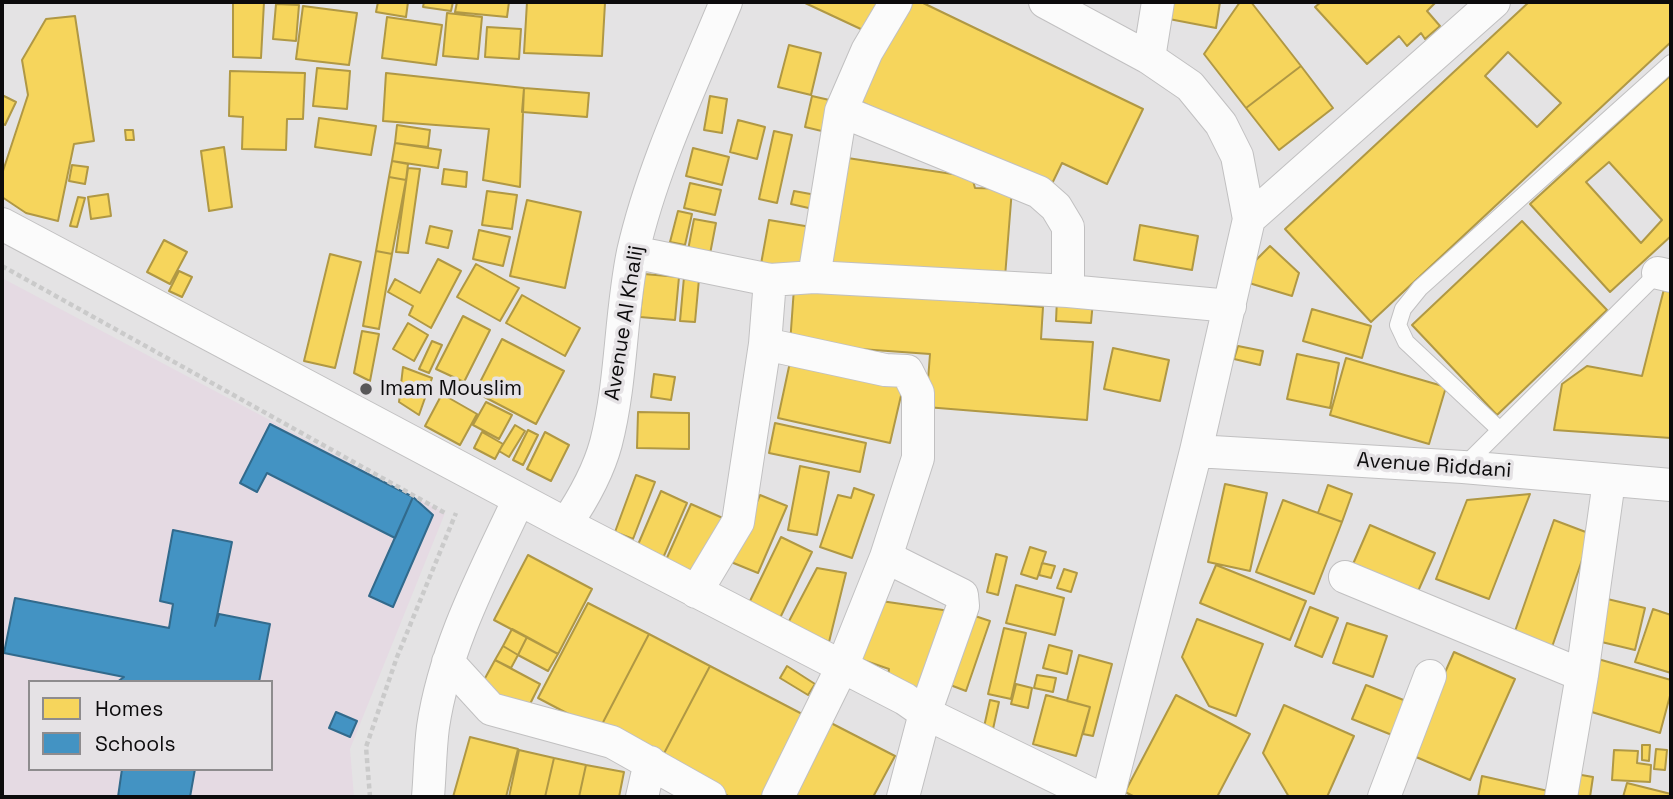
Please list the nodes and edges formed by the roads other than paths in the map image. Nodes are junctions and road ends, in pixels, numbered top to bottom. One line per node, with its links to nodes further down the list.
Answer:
1 (726, 2): 11 (street, Avenue Al Khalij)
2 (896, 2): 8 (street)
3 (1045, 2): 6 (street)
4 (1158, 2): 6 (street)
5 (1493, 2): 9 (street)
6 (1149, 58): 9 (street)
7 (1671, 63): 18 (lane)
8 (841, 111): 13 (street); 15 (street)
9 (1249, 219): 16 (street)
10 (2, 224): 23 (street)
11 (634, 252): 14 (street); 24 (street, Avenue Al Khalij)
12 (1667, 270): 18 (lane)
13 (814, 277): 14 (street); 15 (street)
14 (770, 280): 17 (street)
15 (1068, 291): 16 (street)
16 (1230, 306): 19 (street)
17 (765, 344): 25 (street); 27 (street)
18 (1500, 430): 20 (lane)
19 (1196, 451): 20 (street, Avenue Riddani); 40 (street)
20 (1463, 467): 21 (street, Avenue Riddani)
21 (1609, 481): 22 (street, Avenue Riddani); 30 (street)
22 (1671, 485)
23 (519, 499): 24 (street); 28 (street)
24 (566, 524): 27 (street)
25 (886, 557): 29 (street); 32 (street)
26 (1345, 577): 30 (street)
27 (696, 592): 29 (street)
28 (449, 662): 33 (street); 34 (street)
29 (842, 667): 32 (street); 37 (street)
30 (1582, 675): 42 (street)
31 (1430, 676): 41 (street)
32 (925, 713): 38 (street); 39 (street)
33 (650, 762): 35 (street); 36 (street)
34 (428, 797)
35 (642, 797)
36 (710, 797)
37 (778, 797)
38 (903, 797)
39 (1097, 797)
40 (1108, 797)
41 (1384, 797)
42 (1561, 797)

